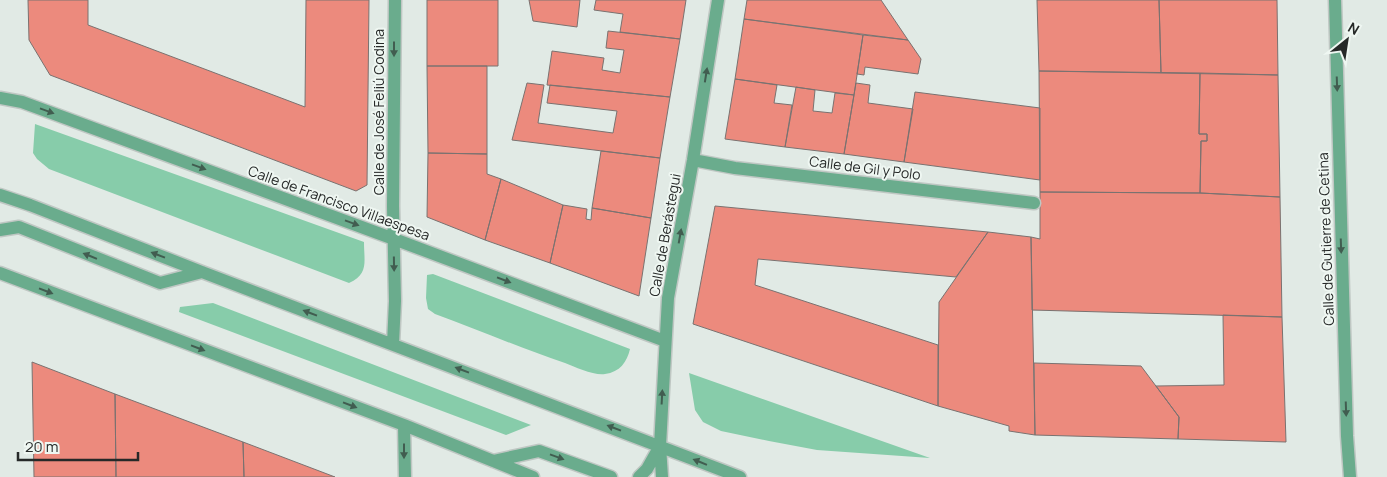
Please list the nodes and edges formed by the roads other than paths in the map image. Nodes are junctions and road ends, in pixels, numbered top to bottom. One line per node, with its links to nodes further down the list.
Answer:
1 (395, 0): 9 (street, Calle de José Feliú Codina, one-way to 9)
2 (718, 0): 5 (street, Calle de Berástegui, one-way to 2)
3 (1335, 0): 23 (street, Calle de Gutierre de Cetina, one-way to 23)
4 (0, 98): 9 (street, Calle de Francisco Villaespesa, one-way to 9)
5 (694, 160): 7 (street, Calle de Gil y Polo); 12 (street, Calle de Berástegui, one-way to 5)
6 (0, 195): 10 (street, one-way to 6)
7 (1034, 203)
8 (0, 230): 10 (street, one-way to 8)
9 (394, 239): 12 (street, Calle de Francisco Villaespesa, one-way to 12); 13 (street, Calle de José Feliú Codina, one-way to 13)
10 (202, 272): 13 (street, one-way to 10)
11 (0, 273): 14 (street, one-way to 14)
12 (665, 341): 15 (street, Calle de Berástegui, one-way to 12)
13 (393, 344): 15 (street, one-way to 13)
14 (404, 425): 16 (street); 17 (street, one-way to 17)
15 (660, 446): 20 (street); 21 (street, Calle de Berástegui); 22 (street, one-way to 15)
16 (493, 461): 18 (street); 19 (street, one-way to 19)
17 (405, 477)
18 (533, 477)
19 (611, 477)
20 (638, 477)
21 (662, 477)
22 (740, 477)
23 (1350, 477)

